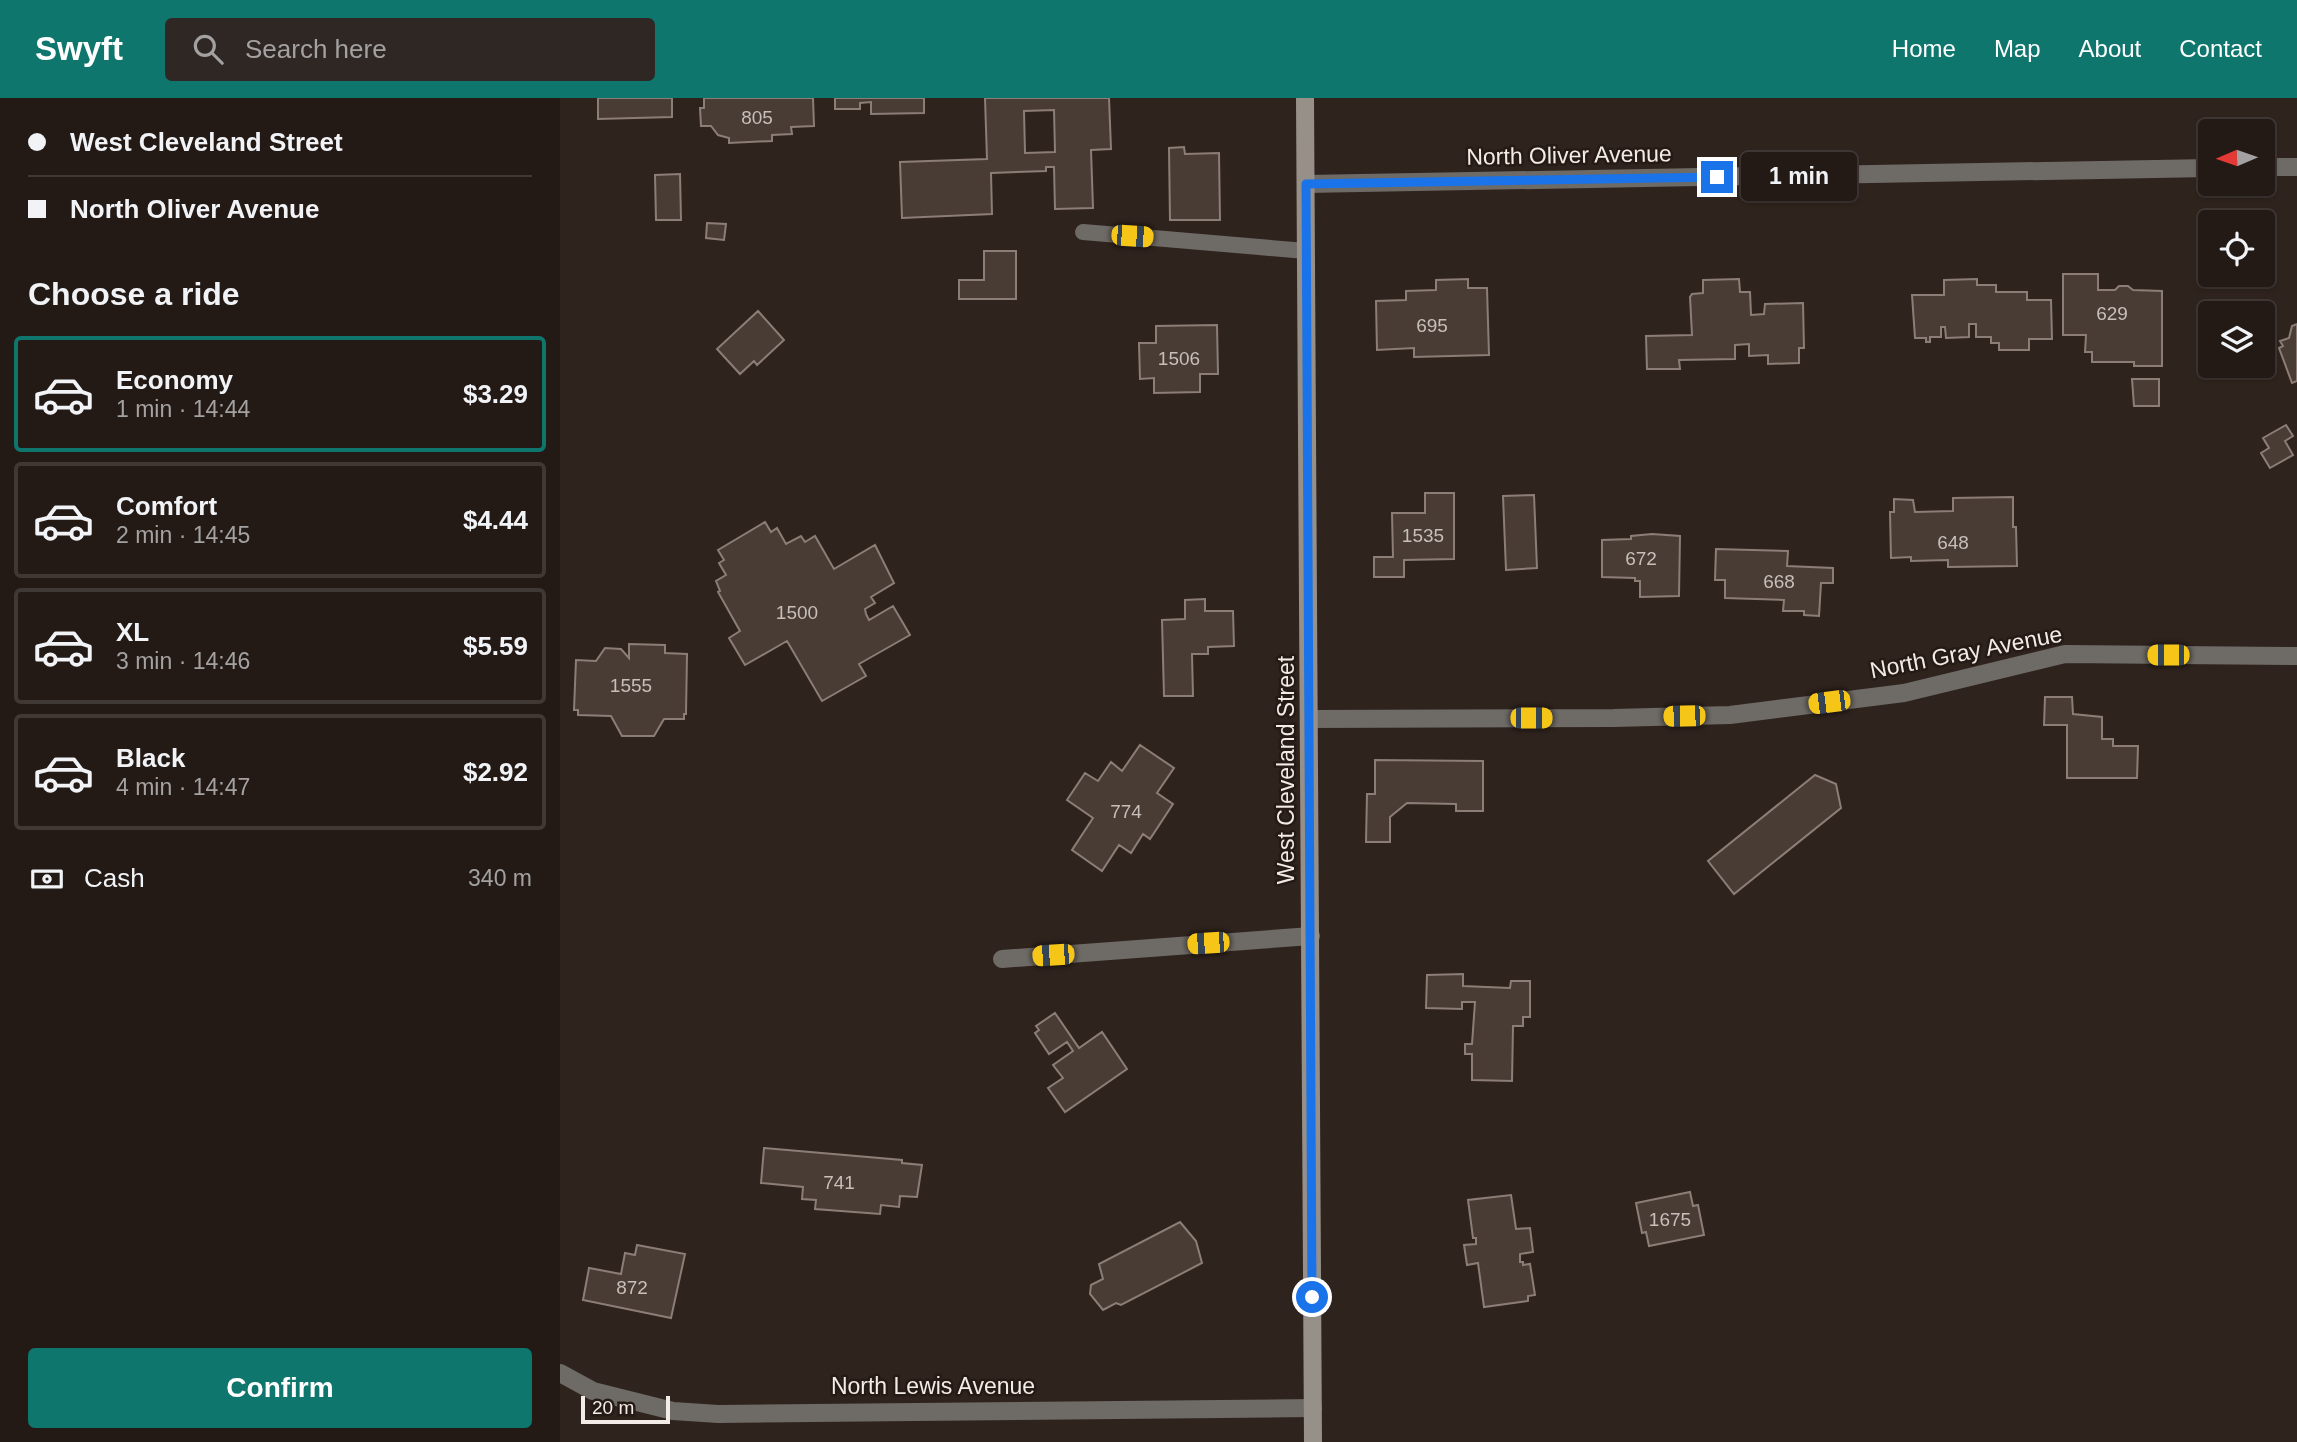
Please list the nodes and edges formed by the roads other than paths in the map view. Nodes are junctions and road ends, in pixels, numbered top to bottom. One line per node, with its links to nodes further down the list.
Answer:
1 (1305, 98): 5 (street, West Cleveland Street)
2 (2275, 167): 3 (street)
3 (2297, 167)
4 (2198, 168): 5 (street, North Oliver Avenue)
5 (1306, 184): 7 (street, West Cleveland Street)
6 (1083, 232): 7 (lane)
7 (1306, 251): 9 (street, West Cleveland Street)
8 (2297, 656): 9 (street, North Gray Avenue)
9 (1310, 719): 10 (street, West Cleveland Street)
10 (1311, 936): 11 (street); 13 (street, West Cleveland Street)
11 (1002, 959)
12 (560, 1373): 13 (street, North Lewis Avenue)
13 (1313, 1408): 14 (street, West Cleveland Street)
14 (1313, 1442)

